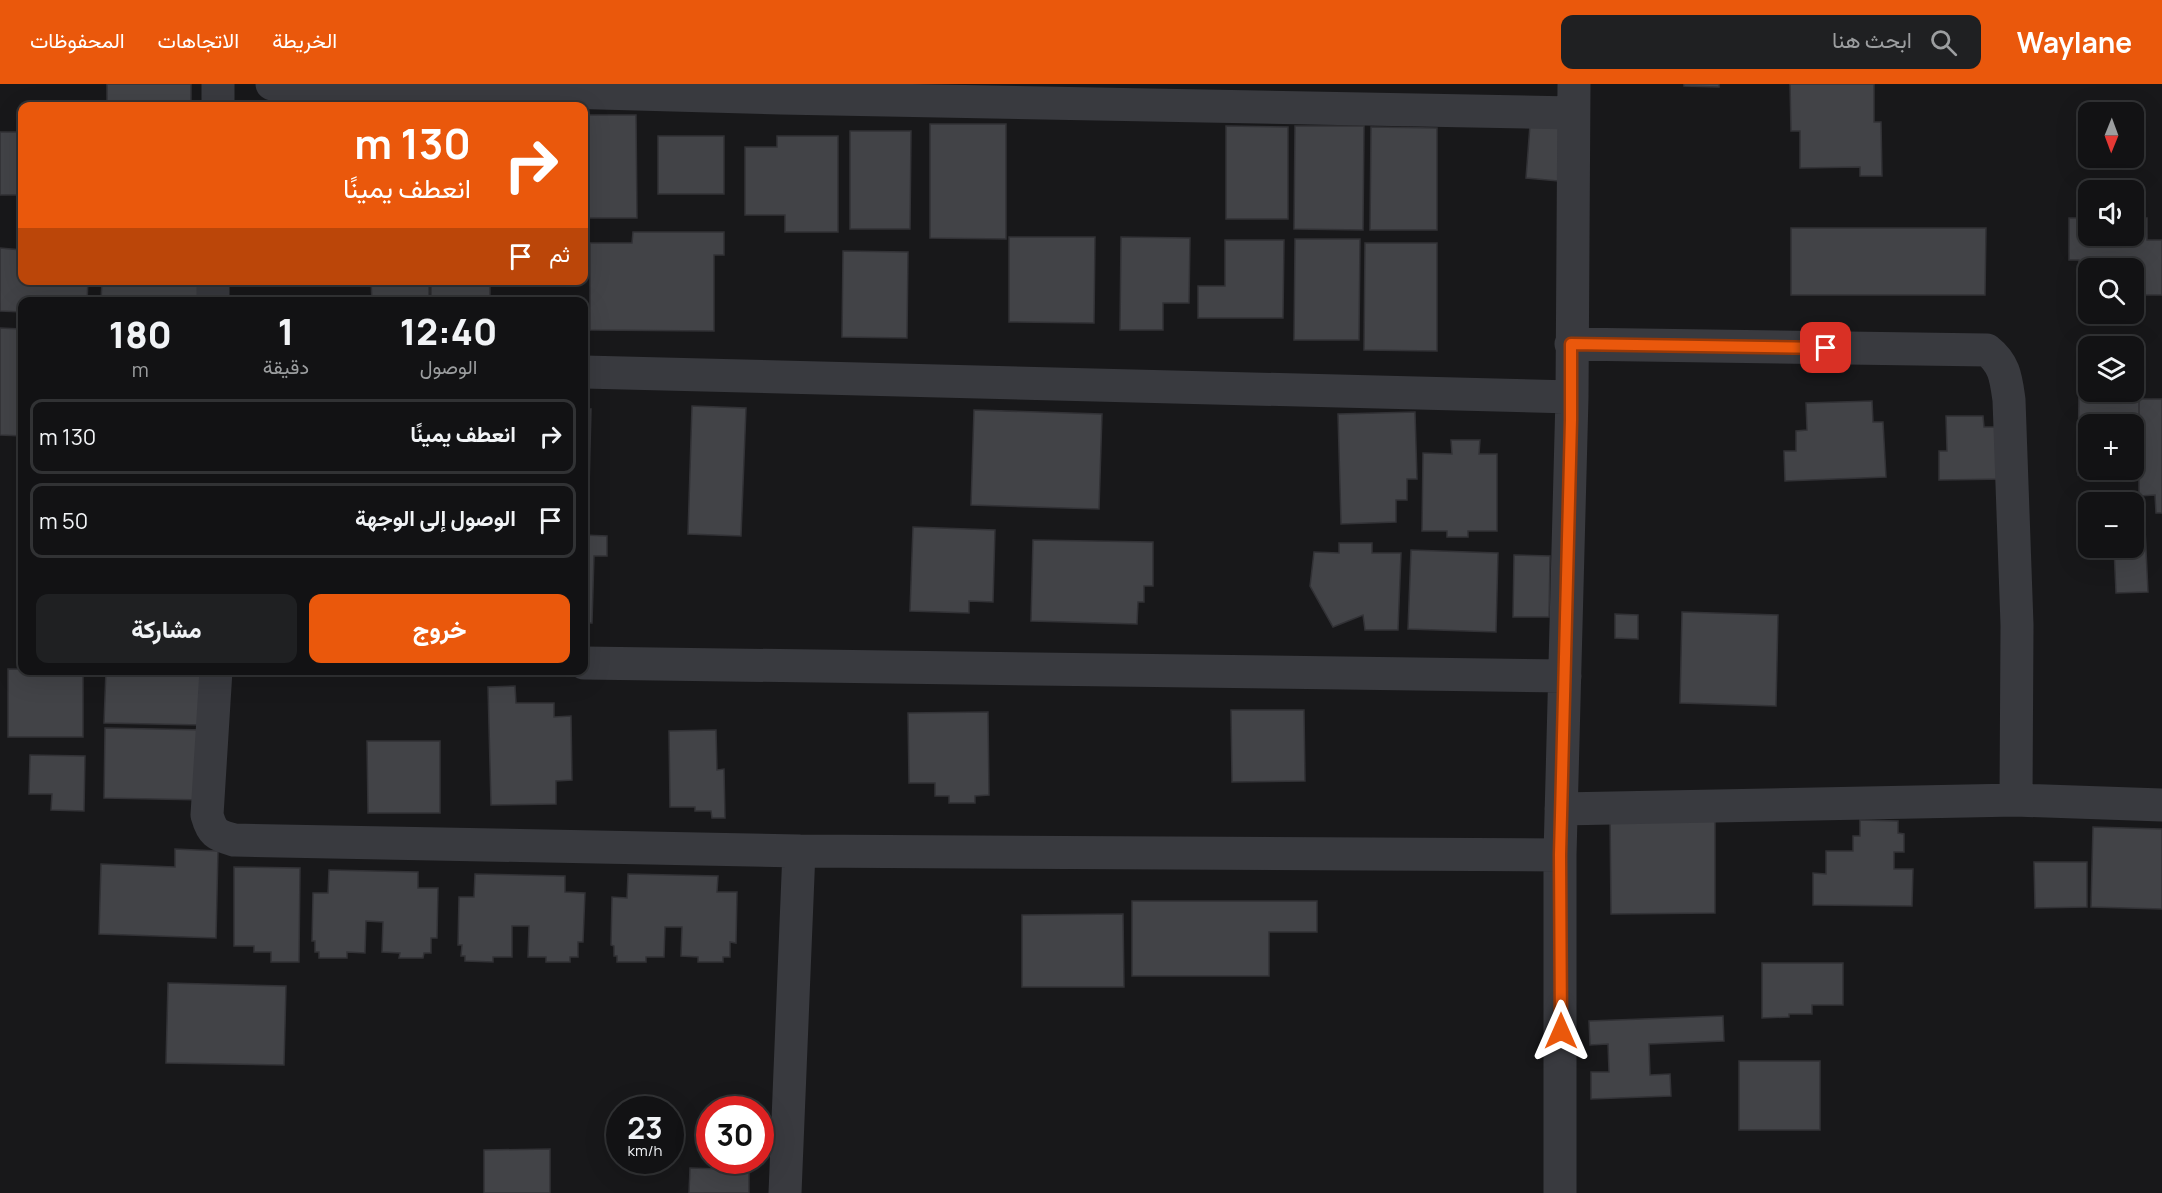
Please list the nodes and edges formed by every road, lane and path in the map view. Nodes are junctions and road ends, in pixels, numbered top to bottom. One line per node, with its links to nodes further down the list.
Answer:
1 (218, 84): 4 (street)
2 (272, 84): 3 (street)
3 (1573, 99): 5 (street)
4 (218, 102)
5 (1571, 344): 7 (street); 11 (street)
6 (588, 372): 7 (street)
7 (1572, 397): 10 (street)
8 (588, 663): 10 (street)
9 (216, 675): 14 (street)
10 (1565, 676): 13 (street)
11 (2016, 800): 12 (street); 13 (street)
12 (2162, 805)
13 (1561, 809): 15 (street)
14 (799, 851): 15 (street); 16 (street)
15 (1560, 855): 17 (street)
16 (784, 1193)
17 (1560, 1193)

